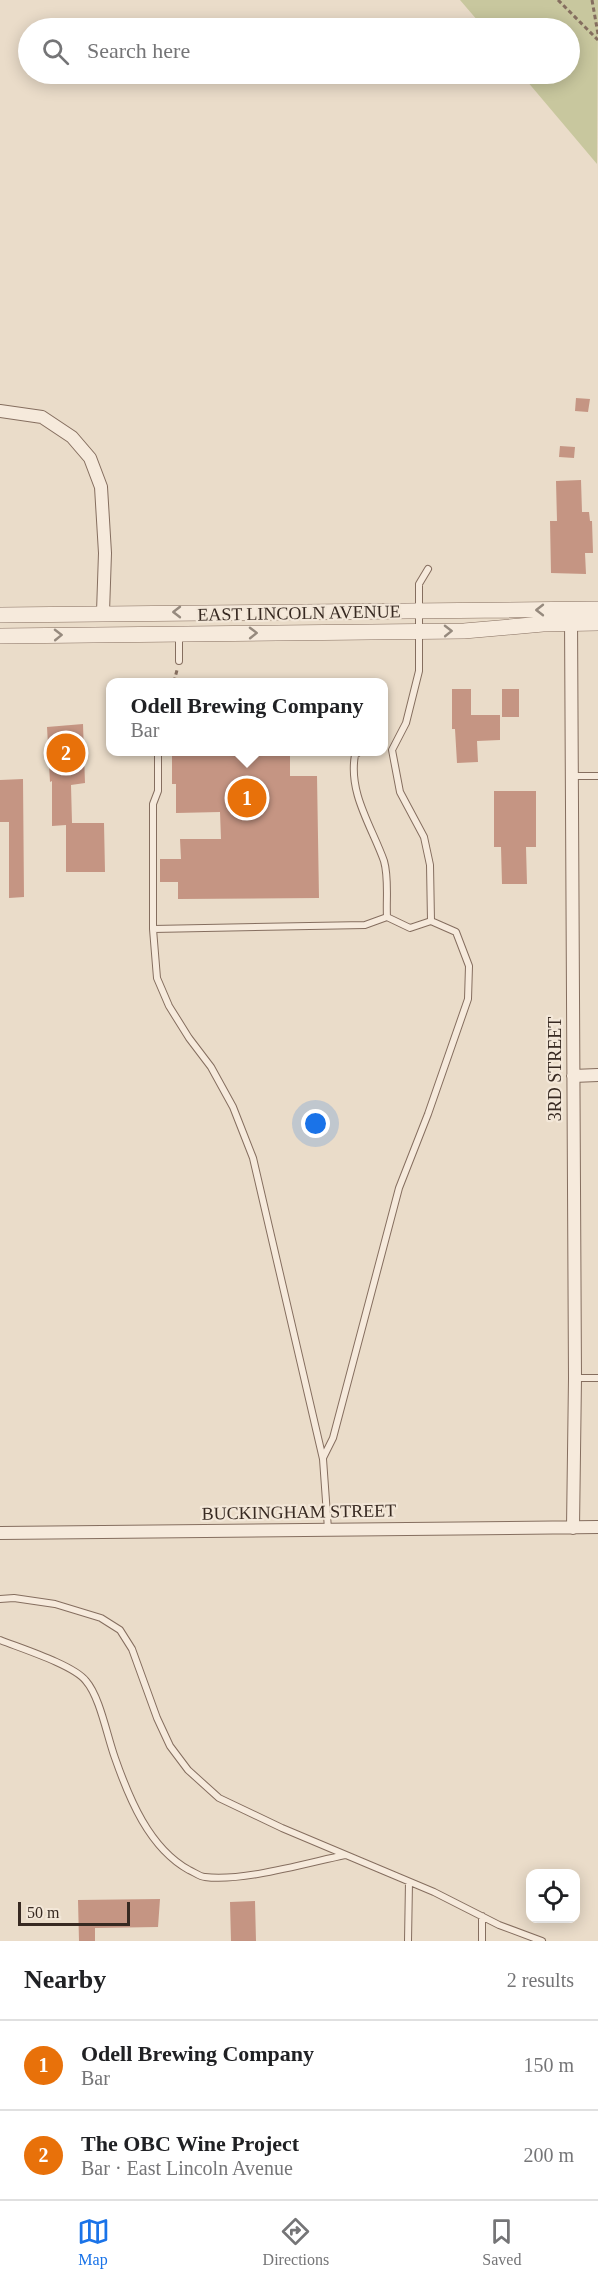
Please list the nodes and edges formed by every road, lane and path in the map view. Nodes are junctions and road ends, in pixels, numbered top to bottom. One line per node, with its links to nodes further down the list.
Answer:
1 (558, 0): 3 (path)
2 (592, 0): 5 (path)
3 (576, 18)
4 (580, 22): 6 (path)
5 (598, 34)
6 (598, 40)
7 (0, 411): 11 (street)
8 (428, 569): 10 (lane)
9 (598, 609): 13 (street, EAST LINCOLN AVENUE)
10 (420, 611): 11 (street, EAST LINCOLN AVENUE, one-way to 11); 13 (street, EAST LINCOLN AVENUE, one-way to 10); 15 (lane)
11 (103, 612): 12 (street, EAST LINCOLN AVENUE)
12 (0, 615)
13 (571, 616): 14 (street, EAST LINCOLN AVENUE); 15 (street, EAST LINCOLN AVENUE, one-way to 13); 23 (street, 3RD STREET)
14 (598, 623)
15 (420, 631): 16 (street, EAST LINCOLN AVENUE, one-way to 15); 20 (lane)
16 (179, 633): 17 (street, EAST LINCOLN AVENUE, one-way to 16); 18 (lane)
17 (0, 636)
18 (180, 661)
19 (388, 750): 20 (lane)
20 (392, 750): 26 (lane)
21 (158, 756): 27 (lane)
22 (355, 756): 25 (lane)
23 (574, 776): 24 (lane); 29 (street, 3RD STREET)
24 (598, 776)
25 (387, 917): 26 (lane); 27 (lane)
26 (431, 921): 32 (lane)
27 (153, 929): 32 (lane)
28 (598, 1075): 29 (street)
29 (573, 1076): 30 (street, 3RD STREET)
30 (575, 1378): 31 (lane); 34 (street, 3RD STREET)
31 (598, 1378)
32 (323, 1459): 35 (lane)
33 (598, 1527): 34 (street, BUCKINGHAM STREET)
34 (573, 1528): 35 (street, BUCKINGHAM STREET)
35 (328, 1530): 36 (street, BUCKINGHAM STREET)
36 (0, 1533)
37 (0, 1599): 39 (lane)
38 (0, 1640): 39 (lane)
39 (345, 1855): 40 (lane)
40 (409, 1882): 41 (lane); 42 (lane)
41 (482, 1916): 43 (lane); 44 (lane)
42 (408, 1941)
43 (482, 1941)
44 (542, 1941)

